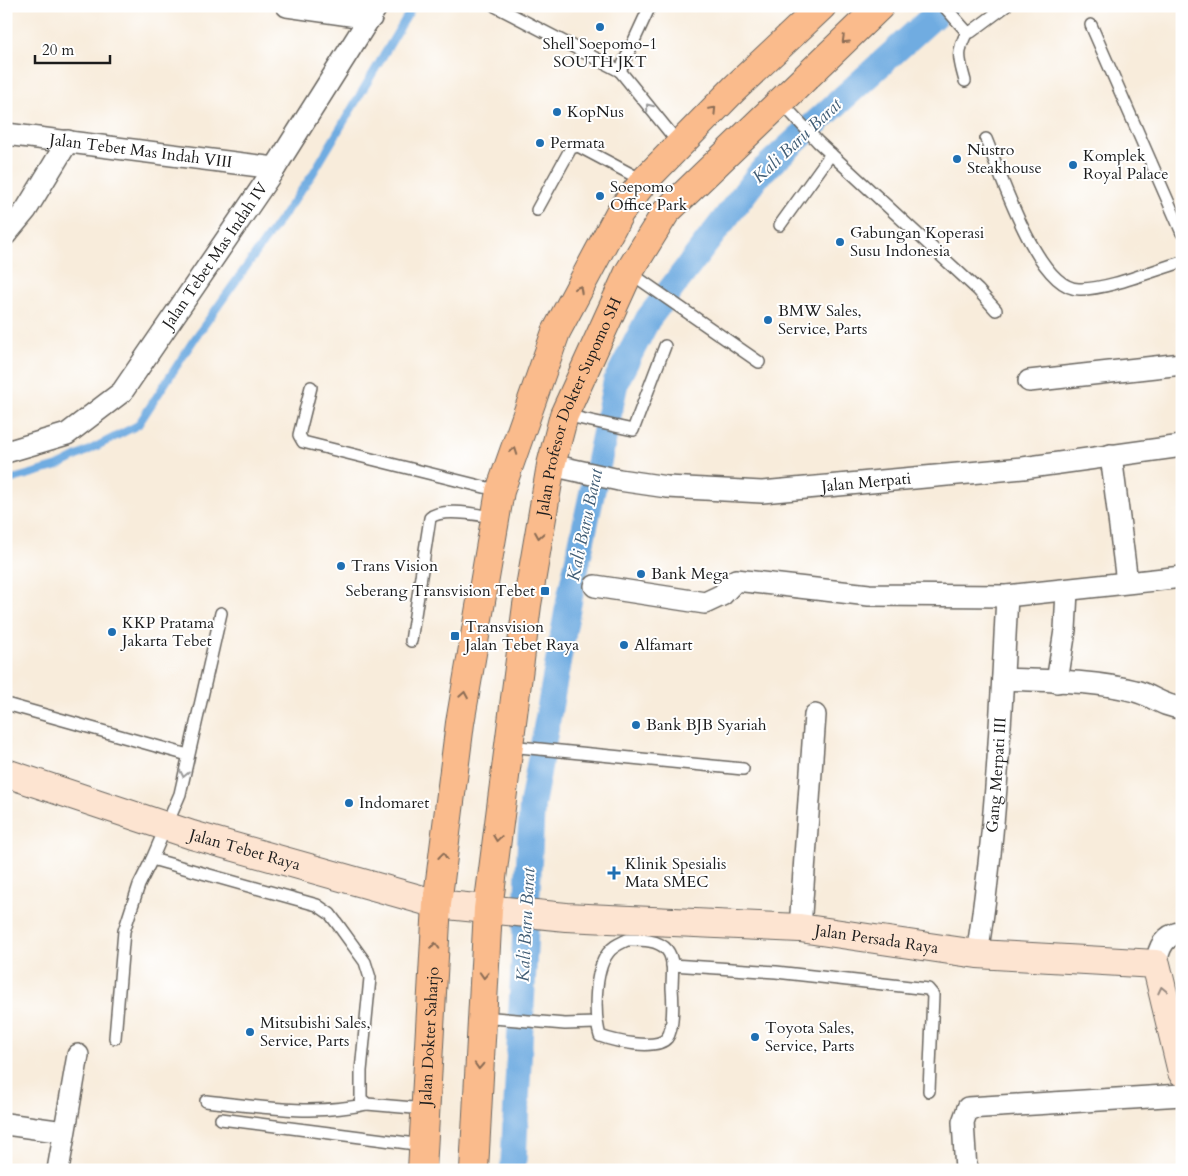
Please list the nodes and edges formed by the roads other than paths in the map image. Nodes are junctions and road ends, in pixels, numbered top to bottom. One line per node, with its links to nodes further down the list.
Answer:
1 (287, 6): 8 (street)
2 (495, 6): 11 (lane)
3 (650, 6): 11 (lane)
4 (822, 6): 17 (main road, one-way to 4)
5 (880, 6): 13 (main road, Jalan Profesor Dokter Supomo SH, one-way to 13)
6 (944, 6): 10 (lane)
7 (1006, 6): 10 (lane)
8 (374, 12): 19 (street, Jalan Tebet Mas Indah IV)
9 (1091, 25): 25 (lane)
10 (967, 32): 12 (lane)
11 (620, 72): 17 (lane, one-way to 11)
12 (965, 81)
13 (786, 107): 18 (lane); 24 (main road, Jalan Profesor Dokter Supomo SH)
14 (6, 134): 16 (street, Jalan Tebet Mas Indah VIII)
15 (986, 139): 27 (lane)
16 (68, 140): 19 (street, Jalan Tebet Mas Indah VIII); 26 (street)
17 (680, 145): 20 (main road)
18 (831, 154): 23 (lane); 29 (lane)
19 (275, 168): 37 (street, Jalan Tebet Mas Indah IV)
20 (644, 182): 21 (main road); 22 (lane)
21 (625, 205): 24 (main road); 40 (main road, one-way to 21)
22 (537, 210)
23 (780, 225)
24 (656, 228): 28 (main road, Jalan Profesor Dokter Supomo SH)
25 (1182, 232)
26 (6, 234)
27 (1182, 262)
28 (629, 272): 31 (lane); 35 (main road, Jalan Profesor Dokter Supomo SH)
29 (996, 310)
30 (665, 346): 35 (lane)
31 (759, 362)
32 (1182, 364): 33 (street)
33 (1029, 381)
34 (311, 387): 40 (lane)
35 (564, 416): 39 (main road, Jalan Profesor Dokter Supomo SH)
36 (1182, 446): 38 (street, Jalan Merpati)
37 (6, 452)
38 (1111, 455): 39 (street, Jalan Merpati); 42 (street)
39 (551, 465): 53 (main road, Jalan Profesor Dokter Supomo SH, one-way to 53)
40 (497, 504): 47 (lane); 59 (main road, one-way to 40)
41 (1182, 577): 42 (street)
42 (1127, 582): 44 (street)
43 (594, 586): 45 (street)
44 (1067, 591): 45 (street); 49 (street)
45 (1007, 596): 48 (street, Gang Merpati III)
46 (221, 614): 54 (lane)
47 (411, 641)
48 (1003, 679): 49 (street); 63 (street, Gang Merpati III)
49 (1057, 682): 51 (street)
50 (6, 704): 54 (lane)
51 (1182, 708)
52 (816, 715): 61 (street)
53 (521, 747): 55 (lane); 60 (main road, Jalan Profesor Dokter Supomo SH, one-way to 60)
54 (188, 755): 57 (lane, one-way to 57)
55 (743, 769)
56 (6, 773): 57 (street, Jalan Tebet Raya)
57 (165, 826): 58 (lane); 59 (street, Jalan Tebet Raya)
58 (152, 859): 68 (lane); 74 (lane)
59 (437, 904): 60 (street, Jalan Tebet Raya); 75 (main road, Jalan Dokter Saharjo, one-way to 59)
60 (496, 910): 61 (street, Jalan Persada Raya); 66 (main road, one-way to 66)
61 (800, 928): 63 (street, Jalan Persada Raya)
62 (1182, 932): 64 (street)
63 (977, 954): 64 (street, Jalan Persada Raya)
64 (1156, 964): 70 (street, one-way to 64)
65 (672, 965): 67 (lane); 67 (lane); 71 (lane)
66 (482, 1017): 67 (lane); 81 (main road, one-way to 81)
67 (596, 1023)
68 (115, 1038)
69 (78, 1055): 78 (street)
70 (1182, 1072)
71 (929, 1092)
72 (1182, 1095): 82 (street)
73 (206, 1101): 74 (lane)
74 (367, 1104): 75 (lane)
75 (425, 1109): 79 (main road, Jalan Dokter Saharjo)
76 (220, 1119): 79 (lane)
77 (6, 1124): 78 (street)
78 (64, 1132): 80 (street)
79 (423, 1157)
80 (58, 1170)
81 (474, 1170)
82 (966, 1170)

